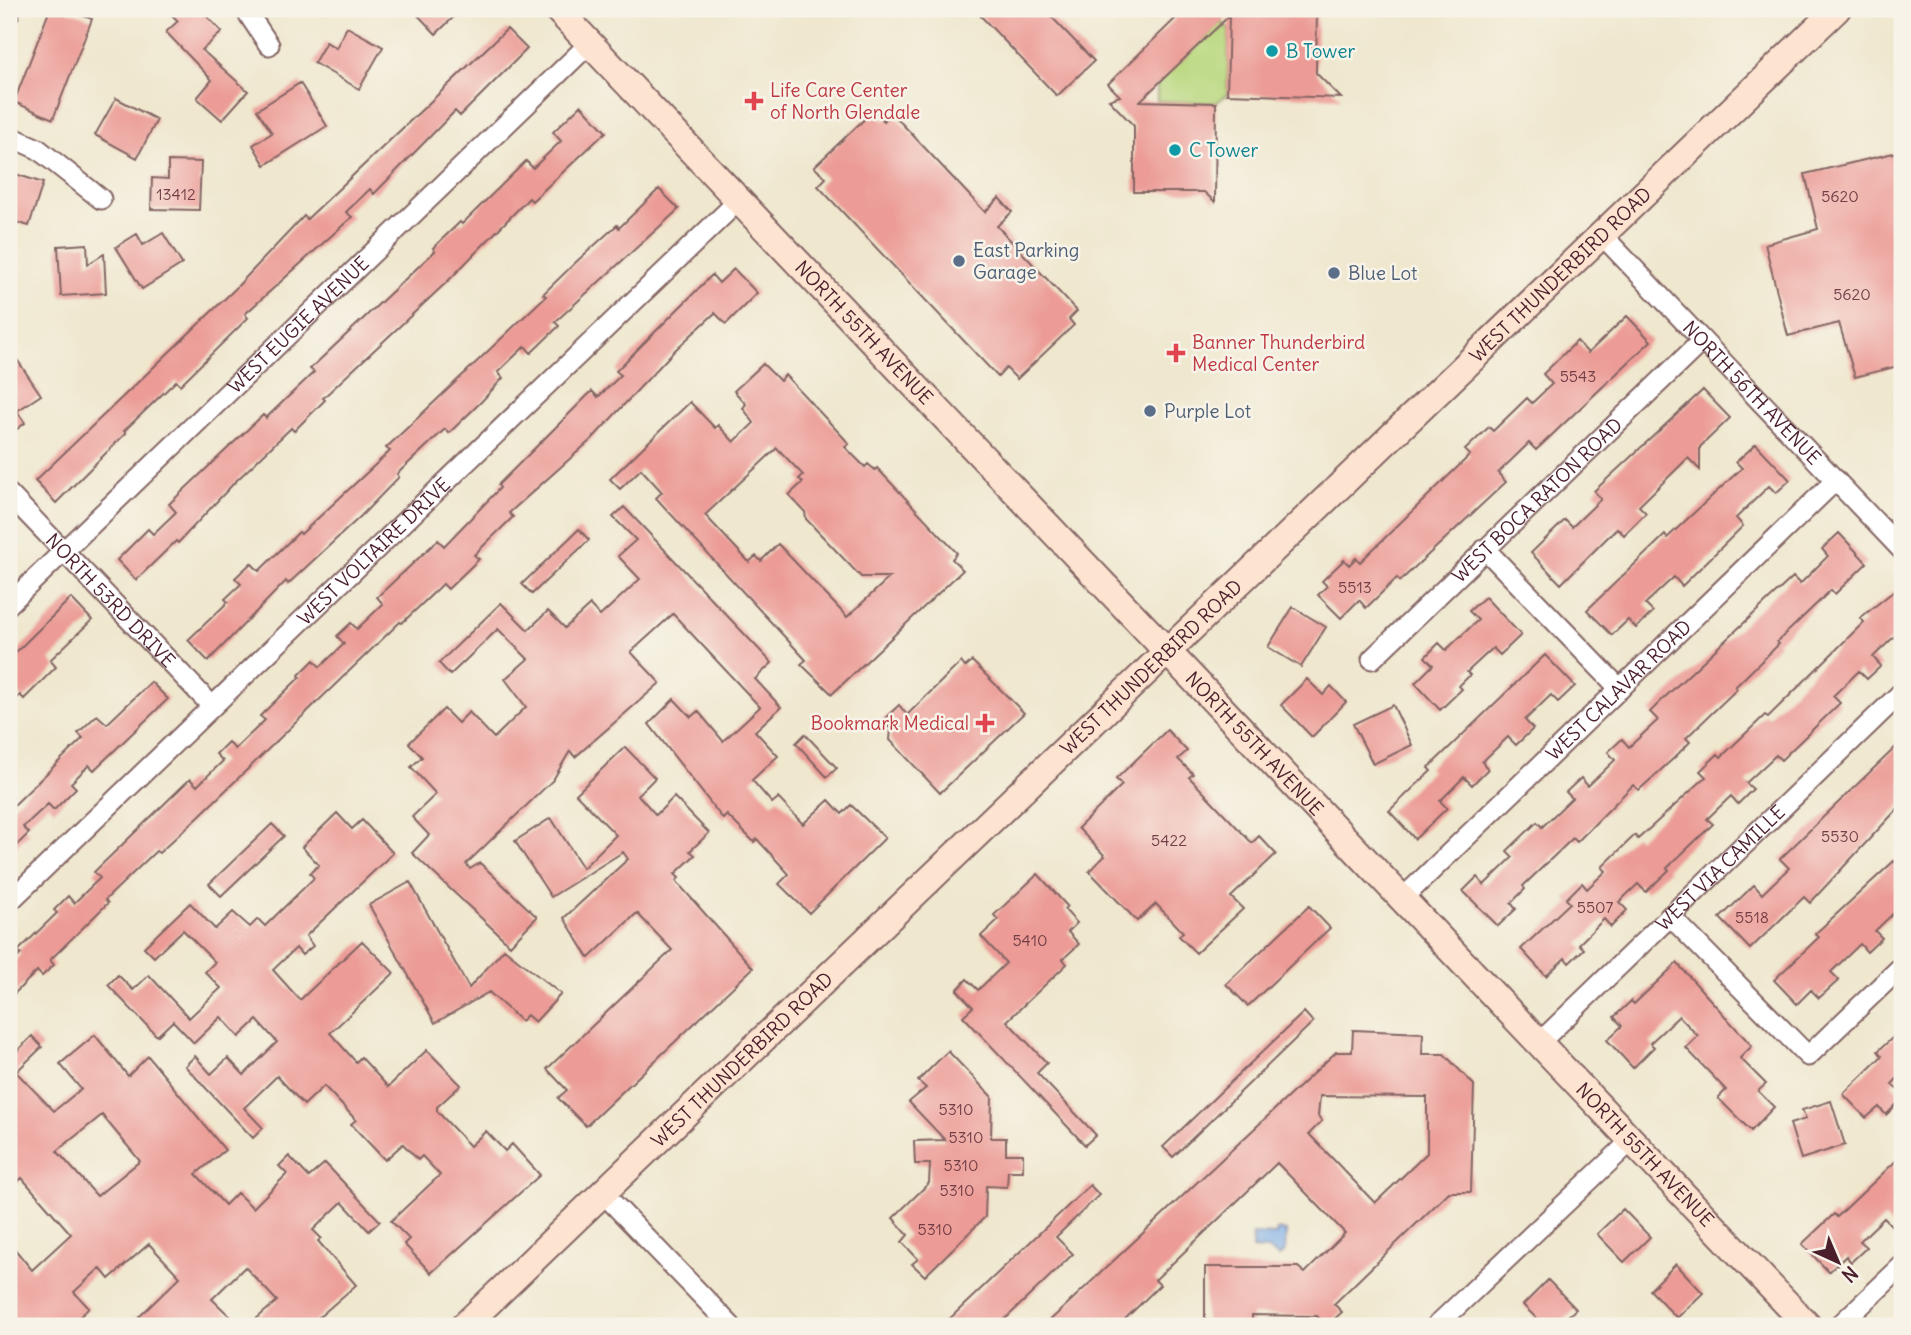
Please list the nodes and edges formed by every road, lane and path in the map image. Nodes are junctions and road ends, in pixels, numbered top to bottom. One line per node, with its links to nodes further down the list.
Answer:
1 (245, 9): 5 (street)
2 (557, 9): 4 (main road, NORTH 55TH AVENUE)
3 (1837, 9): 9 (main road, WEST THUNDERBIRD ROAD)
4 (589, 44): 8 (main road, NORTH 55TH AVENUE); 15 (street, WEST EUGIE AVENUE)
5 (269, 46)
6 (9, 136): 7 (street)
7 (101, 199)
8 (737, 202): 17 (main road, NORTH 55TH AVENUE); 21 (street, WEST VOLTAIRE DRIVE)
9 (1601, 234): 10 (street, NORTH 56TH AVENUE); 17 (main road, WEST THUNDERBIRD ROAD)
10 (1702, 341): 11 (street, NORTH 56TH AVENUE); 13 (street, WEST BOCA RATON ROAD)
11 (1836, 480): 14 (street, NORTH 56TH AVENUE); 19 (street, WEST CALAVAR ROAD)
12 (9, 494): 15 (street, NORTH 53RD DRIVE)
13 (1485, 549): 18 (street, WEST BOCA RATON ROAD); 19 (street)
14 (1902, 550)
15 (64, 551): 16 (street, WEST EUGIE AVENUE); 21 (street, NORTH 53RD DRIVE)
16 (9, 604)
17 (1166, 652): 22 (main road, NORTH 55TH AVENUE); 28 (main road, WEST THUNDERBIRD ROAD)
18 (1372, 659)
19 (1620, 690): 22 (street, WEST CALAVAR ROAD)
20 (1902, 692): 24 (street, WEST VIA CAMILLE)
21 (212, 706): 23 (street, WEST VOLTAIRE DRIVE)
22 (1402, 899): 26 (main road, NORTH 55TH AVENUE)
23 (9, 902)
24 (1670, 916): 25 (street); 26 (street, WEST VIA CAMILLE)
25 (1902, 966)
26 (1539, 1043): 27 (main road, NORTH 55TH AVENUE)
27 (1632, 1140): 32 (street); 33 (main road, NORTH 55TH AVENUE)
28 (603, 1193): 30 (main road, WEST THUNDERBIRD ROAD); 31 (street)
29 (1902, 1266): 34 (street)
30 (464, 1326)
31 (731, 1326)
32 (1436, 1326)
33 (1808, 1326)
34 (1839, 1326)

